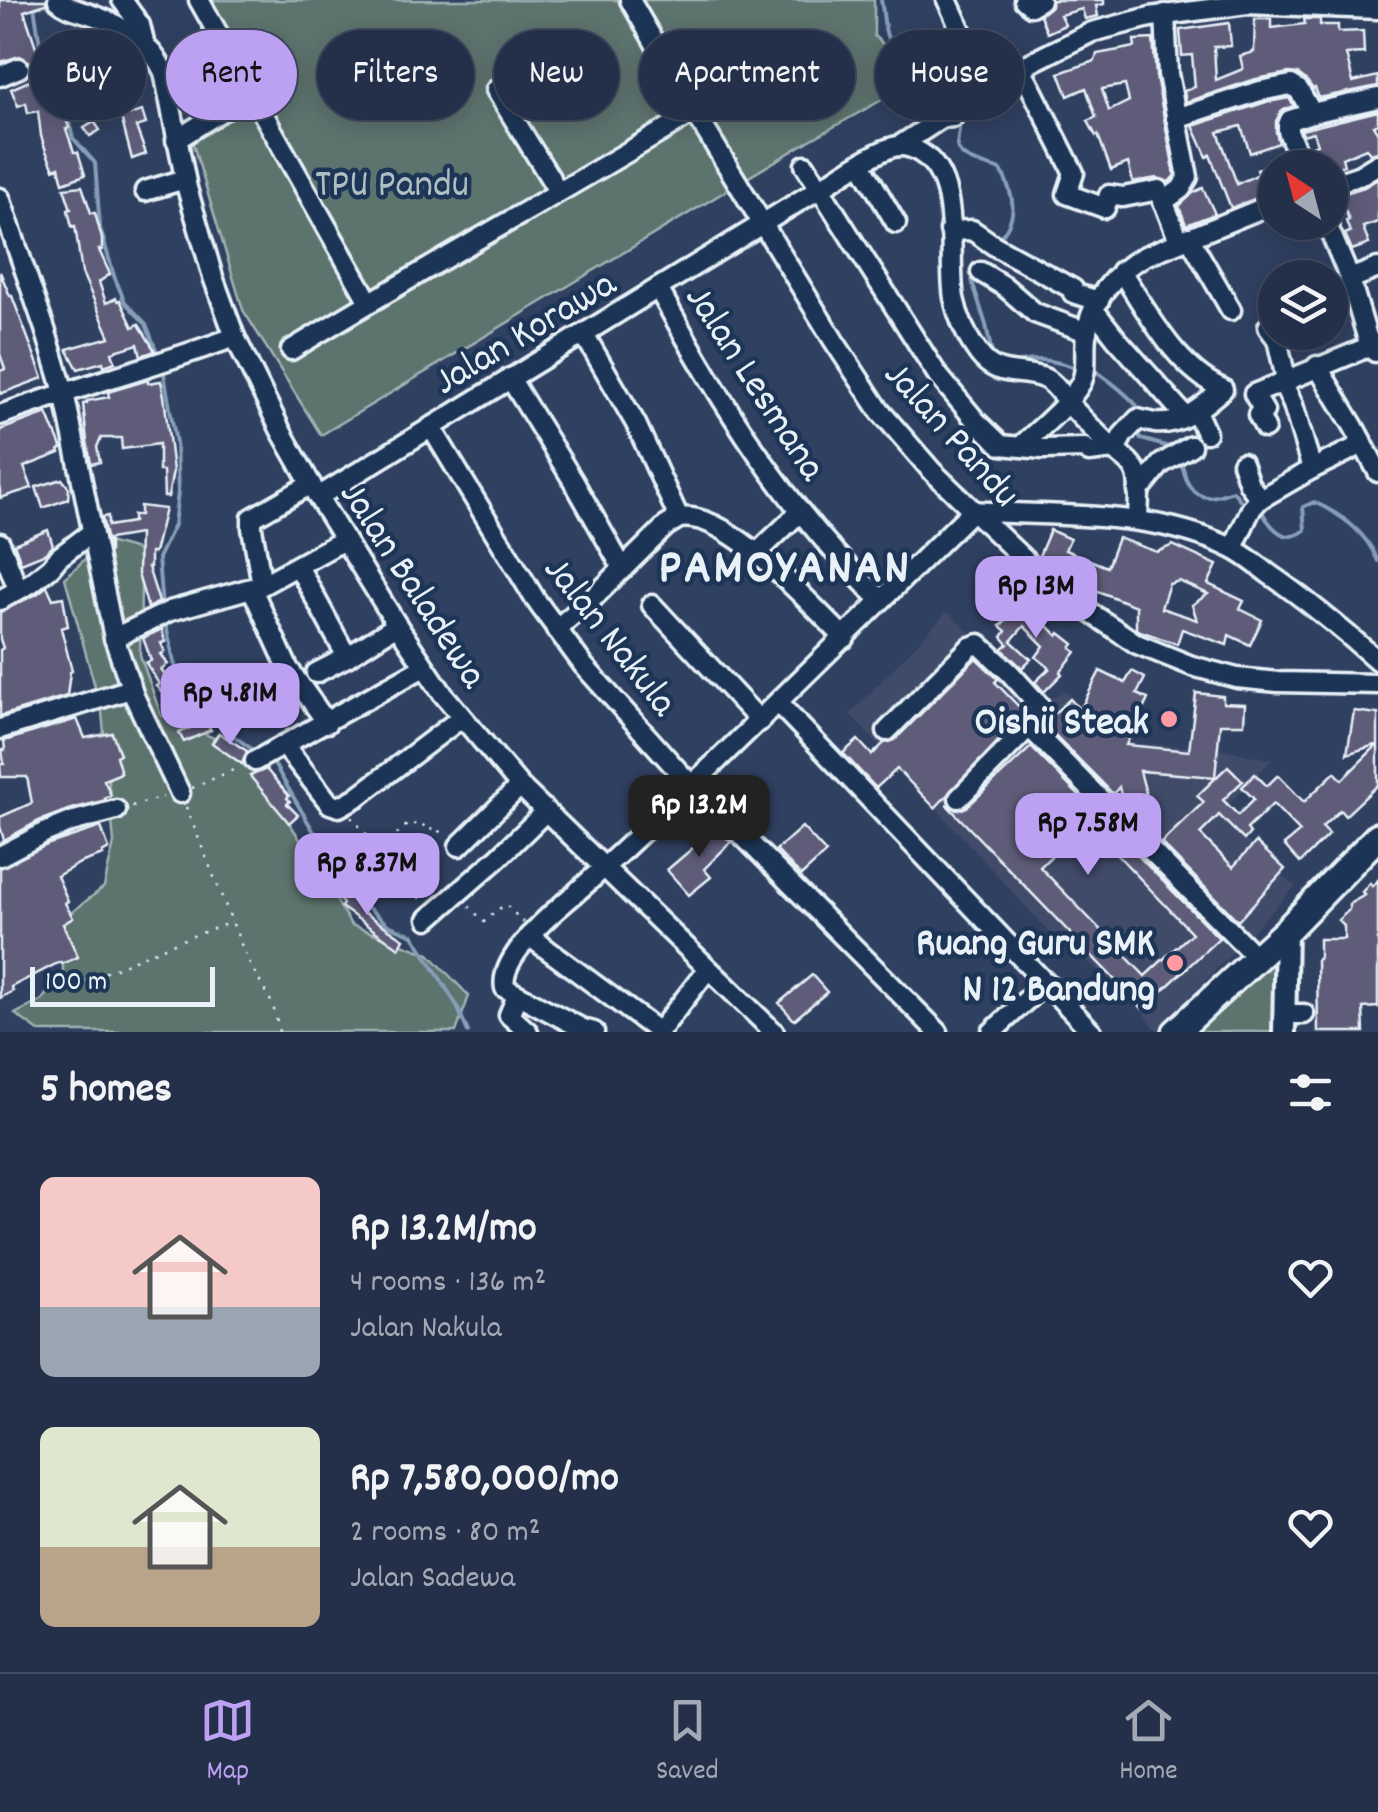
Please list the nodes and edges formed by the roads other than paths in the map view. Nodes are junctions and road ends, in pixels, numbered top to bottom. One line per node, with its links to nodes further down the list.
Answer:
1 (58, 0): 12 (street)
2 (122, 0): 13 (street)
3 (199, 0): 14 (street)
4 (630, 0): 15 (street)
5 (947, 0): 16 (street)
6 (1024, 0): 7 (street)
7 (1040, 0)
8 (1247, 2): 9 (street); 11 (street)
9 (1353, 3): 10 (street)
10 (1378, 9)
11 (1166, 14): 18 (street); 24 (street)
12 (122, 30)
13 (141, 30)
14 (216, 30)
15 (648, 30)
16 (963, 30)
17 (146, 44): 31 (street, Jalan Baladewa)
18 (1024, 66)
19 (19, 68): 21 (street)
20 (1024, 74): 43 (street)
21 (0, 76)
22 (1378, 98): 23 (street)
23 (1312, 113): 24 (street); 33 (street)
24 (1176, 118): 43 (street)
25 (208, 120): 31 (street)
26 (268, 120): 55 (street)
27 (514, 120): 41 (street)
28 (682, 120): 41 (street)
29 (701, 120): 45 (street)
30 (939, 120): 32 (street)
31 (176, 140): 37 (street, Jalan Baladewa)
32 (899, 146): 34 (street); 47 (street)
33 (1297, 150)
34 (861, 164): 39 (street); 46 (street)
35 (1378, 164): 38 (street)
36 (805, 165): 39 (street)
37 (184, 179): 40 (street); 60 (street, Jalan Baladewa)
38 (1348, 179)
39 (819, 189): 45 (street); 75 (street)
40 (146, 191)
41 (558, 191): 55 (street)
42 (0, 198): 67 (street)
43 (1163, 202): 48 (street)
44 (1258, 210): 48 (street)
45 (764, 224): 54 (street, Jalan Korawa); 84 (street, Jalan Pandu)
46 (896, 224)
47 (950, 231): 56 (street); 68 (street)
48 (1184, 239): 51 (street); 57 (street)
49 (1333, 240): 53 (street)
50 (1378, 268): 53 (street)
51 (1121, 271): 56 (street); 69 (street)
52 (981, 272): 58 (street)
53 (1350, 280): 61 (street)
54 (658, 288): 59 (street, Jalan Korawa); 85 (street, Jalan Lesmana)
55 (370, 302): 62 (street)
56 (1096, 306): 58 (street); 69 (street)
57 (1231, 310)
58 (1086, 332): 68 (street)
59 (584, 334): 65 (street, Jalan Korawa); 86 (street)
60 (235, 337): 67 (street); 81 (street, Jalan Baladewa)
61 (1375, 348): 64 (street)
62 (290, 350)
63 (1278, 350): 66 (street)
64 (1317, 366): 66 (street); 74 (street)
65 (510, 378): 71 (street, Jalan Korawa); 94 (street)
66 (1284, 380): 72 (street); 79 (street)
67 (64, 392): 70 (street); 88 (street)
68 (1067, 401): 75 (street); 76 (street)
69 (1190, 414): 73 (street); 76 (street)
70 (0, 415)
71 (431, 427): 81 (street, Jalan Korawa); 101 (street, Jalan Nakula)
72 (1265, 428)
73 (1206, 433)
74 (1363, 444): 79 (street); 80 (street)
75 (1021, 446): 76 (street)
76 (1114, 450): 82 (street)
77 (1180, 452): 82 (street)
78 (1242, 463): 83 (street)
79 (1312, 468): 83 (street)
80 (1378, 472)
81 (315, 490): 89 (street, Jalan Baladewa); 96 (street, Jalan Korawa)
82 (1138, 492): 87 (street)
83 (1256, 503): 91 (street)
84 (972, 511): 87 (street); 98 (street); 108 (street, Jalan Pandu)
85 (800, 512): 92 (street, Jalan Lesmana); 98 (street, Jalan Lesmana)
86 (679, 518): 92 (street); 94 (street)
87 (1138, 520): 91 (street)
88 (92, 532): 97 (street); 102 (street)
89 (344, 540): 93 (street); 100 (street, Jalan Baladewa)
90 (0, 544): 95 (street)
91 (1233, 548): 105 (street)
92 (757, 553): 103 (street)
93 (298, 566): 96 (street); 104 (street)
94 (624, 569): 101 (street)
95 (16, 584)
96 (257, 587): 102 (street); 113 (street)
97 (0, 600)
98 (882, 600): 103 (street)
99 (652, 604): 112 (street)
100 (397, 624): 104 (street); 106 (street, Jalan Baladewa)
101 (556, 629): 119 (street, Jalan Nakula)
102 (114, 638): 109 (street)
103 (845, 638): 110 (street)
104 (347, 656): 107 (street)
105 (1378, 660)
106 (424, 666): 111 (street, Jalan Baladewa); 113 (street)
107 (316, 673)
108 (1378, 684)
109 (131, 688): 115 (street); 121 (street)
110 (778, 704): 112 (street); 134 (street)
111 (461, 718): 117 (street); 120 (street, Jalan Baladewa)
112 (760, 721): 119 (street)
113 (327, 723): 117 (street)
114 (1029, 727): 116 (street); 122 (street); 132 (street)
115 (0, 728)
116 (887, 731)
117 (284, 745): 118 (street)
118 (261, 758)
119 (692, 785): 128 (street); 141 (street, Jalan Nakula)
120 (520, 786): 124 (street, Jalan Baladewa); 126 (street)
121 (180, 793)
122 (959, 798)
123 (116, 810): 127 (street)
124 (546, 812): 128 (street, Jalan Baladewa); 129 (street)
125 (1375, 844): 130 (highway)
126 (459, 846)
127 (0, 856)
128 (606, 869): 131 (street); 133 (street, Jalan Baladewa)
129 (429, 918)
130 (1286, 931): 132 (highway); 136 (main road)
131 (530, 935): 135 (street); 139 (street)
132 (1257, 958): 144 (highway)
133 (708, 969): 139 (street); 140 (street, Jalan Baladewa)
134 (1046, 982): 142 (street); 143 (street)
135 (517, 996): 137 (street); 138 (street)
136 (1291, 1020)
137 (528, 1032)
138 (594, 1032)
139 (659, 1032)
140 (774, 1032)
141 (938, 1032)
142 (992, 1032)
143 (1092, 1032)
144 (1176, 1032)

